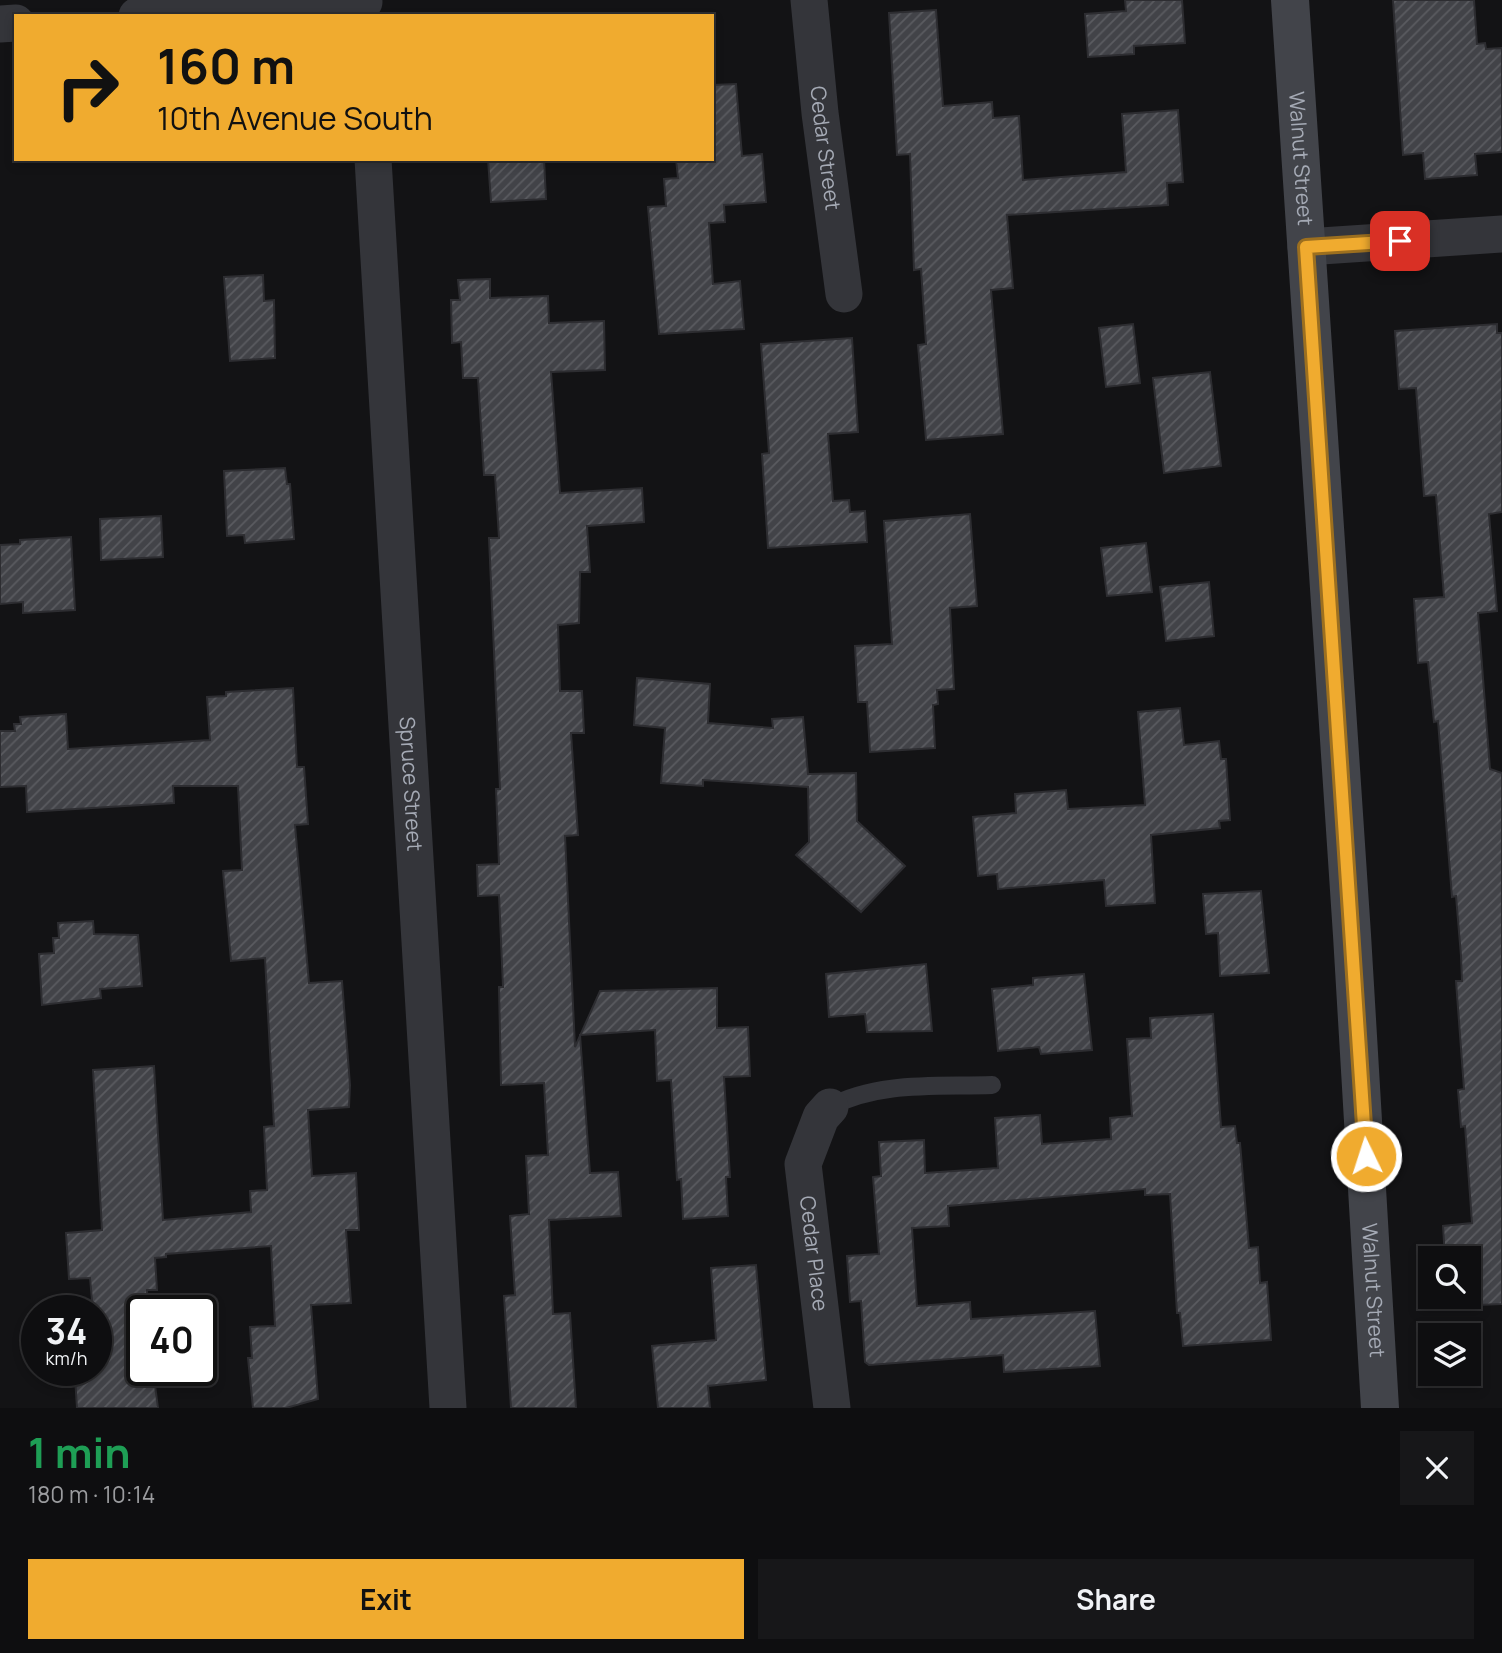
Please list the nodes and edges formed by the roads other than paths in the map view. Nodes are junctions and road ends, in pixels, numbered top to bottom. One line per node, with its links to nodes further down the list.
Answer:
1 (809, 0): 8 (street, Cedar Street)
2 (1290, 0): 7 (street, Walnut Street)
3 (364, 6): 4 (street)
4 (182, 14)
5 (373, 161): 11 (street, Spruce Street)
6 (1502, 234): 7 (street)
7 (1306, 247): 13 (street, Walnut Street)
8 (844, 295)
9 (992, 1085): 10 (lane)
10 (830, 1107): 12 (street, Cedar Place)
11 (448, 1408)
12 (832, 1408)
13 (1380, 1408)

